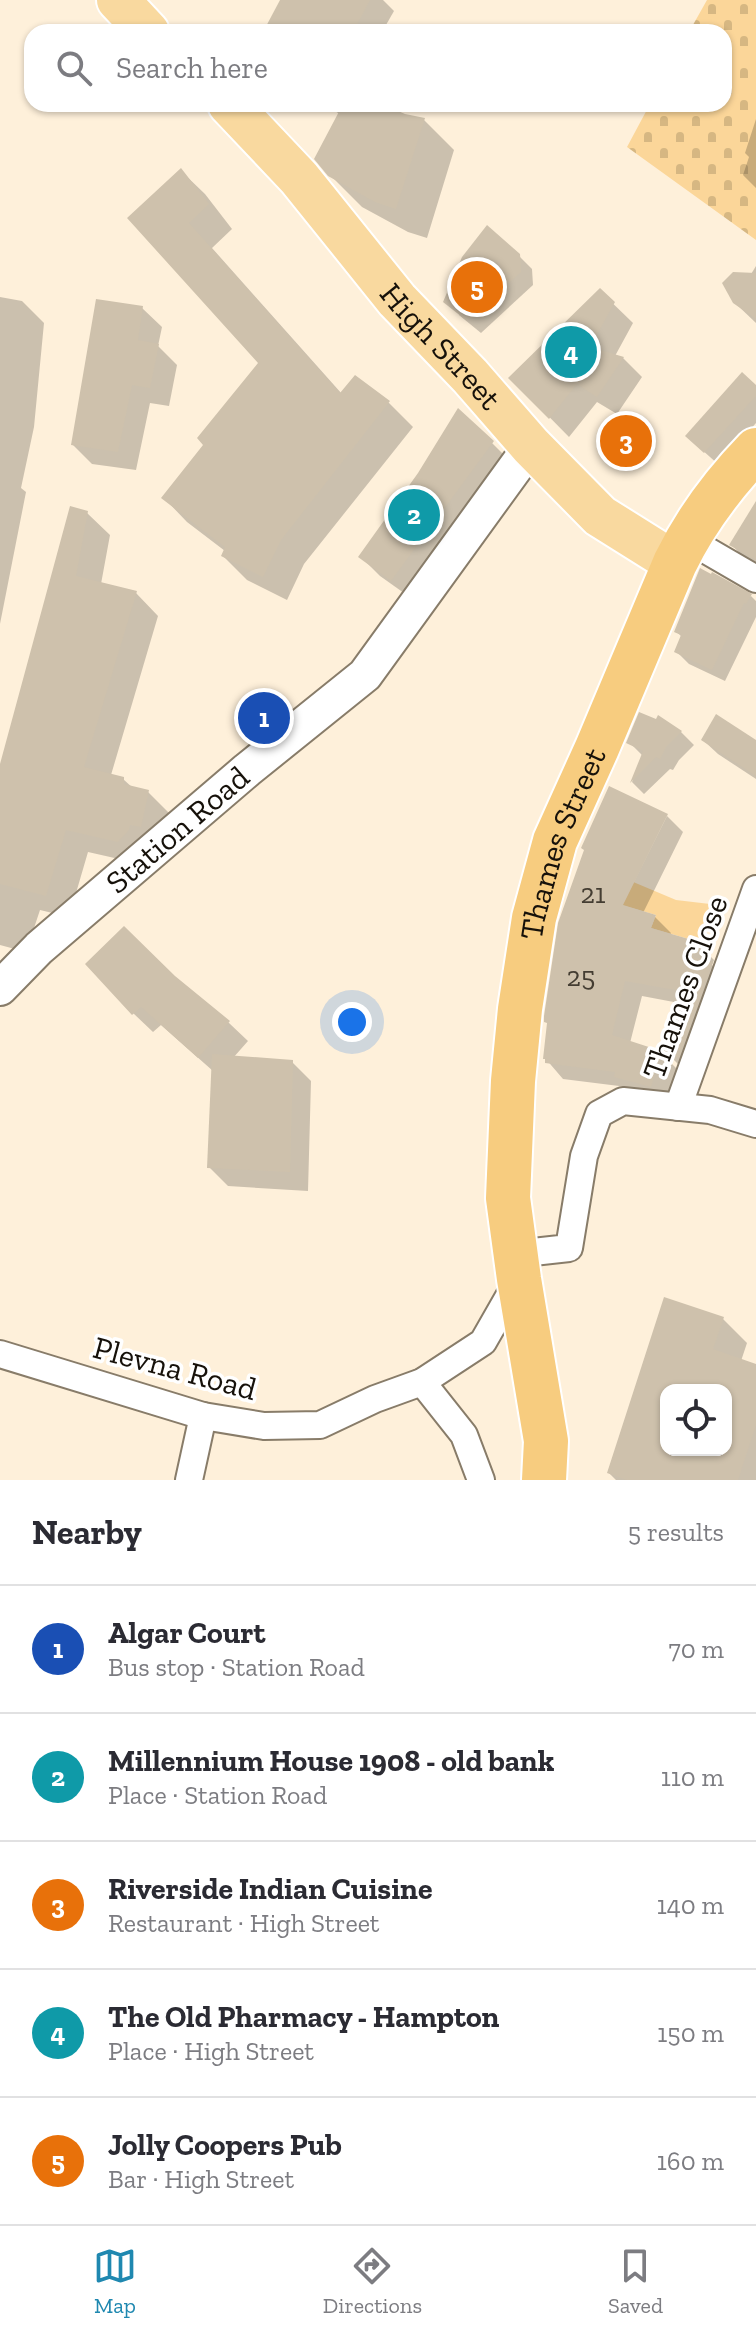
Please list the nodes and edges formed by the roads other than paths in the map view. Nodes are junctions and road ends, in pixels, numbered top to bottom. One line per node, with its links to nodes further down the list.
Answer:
1 (118, 0): 2 (main road)
2 (140, 24)
3 (237, 112): 4 (main road, High Street)
4 (531, 446): 6 (main road, High Street); 9 (street, Station Road)
5 (756, 450): 6 (highway, Thames Street)
6 (681, 551): 7 (street); 12 (highway, Thames Street)
7 (756, 579)
8 (756, 889): 10 (street, Thames Close)
9 (0, 988)
10 (678, 1107): 11 (street, Thames Close); 12 (street, Thames Close)
11 (756, 1124)
12 (517, 1266): 14 (street, Plevna Road); 18 (highway, Thames Street)
13 (0, 1354): 15 (street, Plevna Road)
14 (422, 1382): 15 (street, Plevna Road); 17 (street)
15 (203, 1416): 16 (street)
16 (189, 1480)
17 (481, 1480)
18 (544, 1480)

